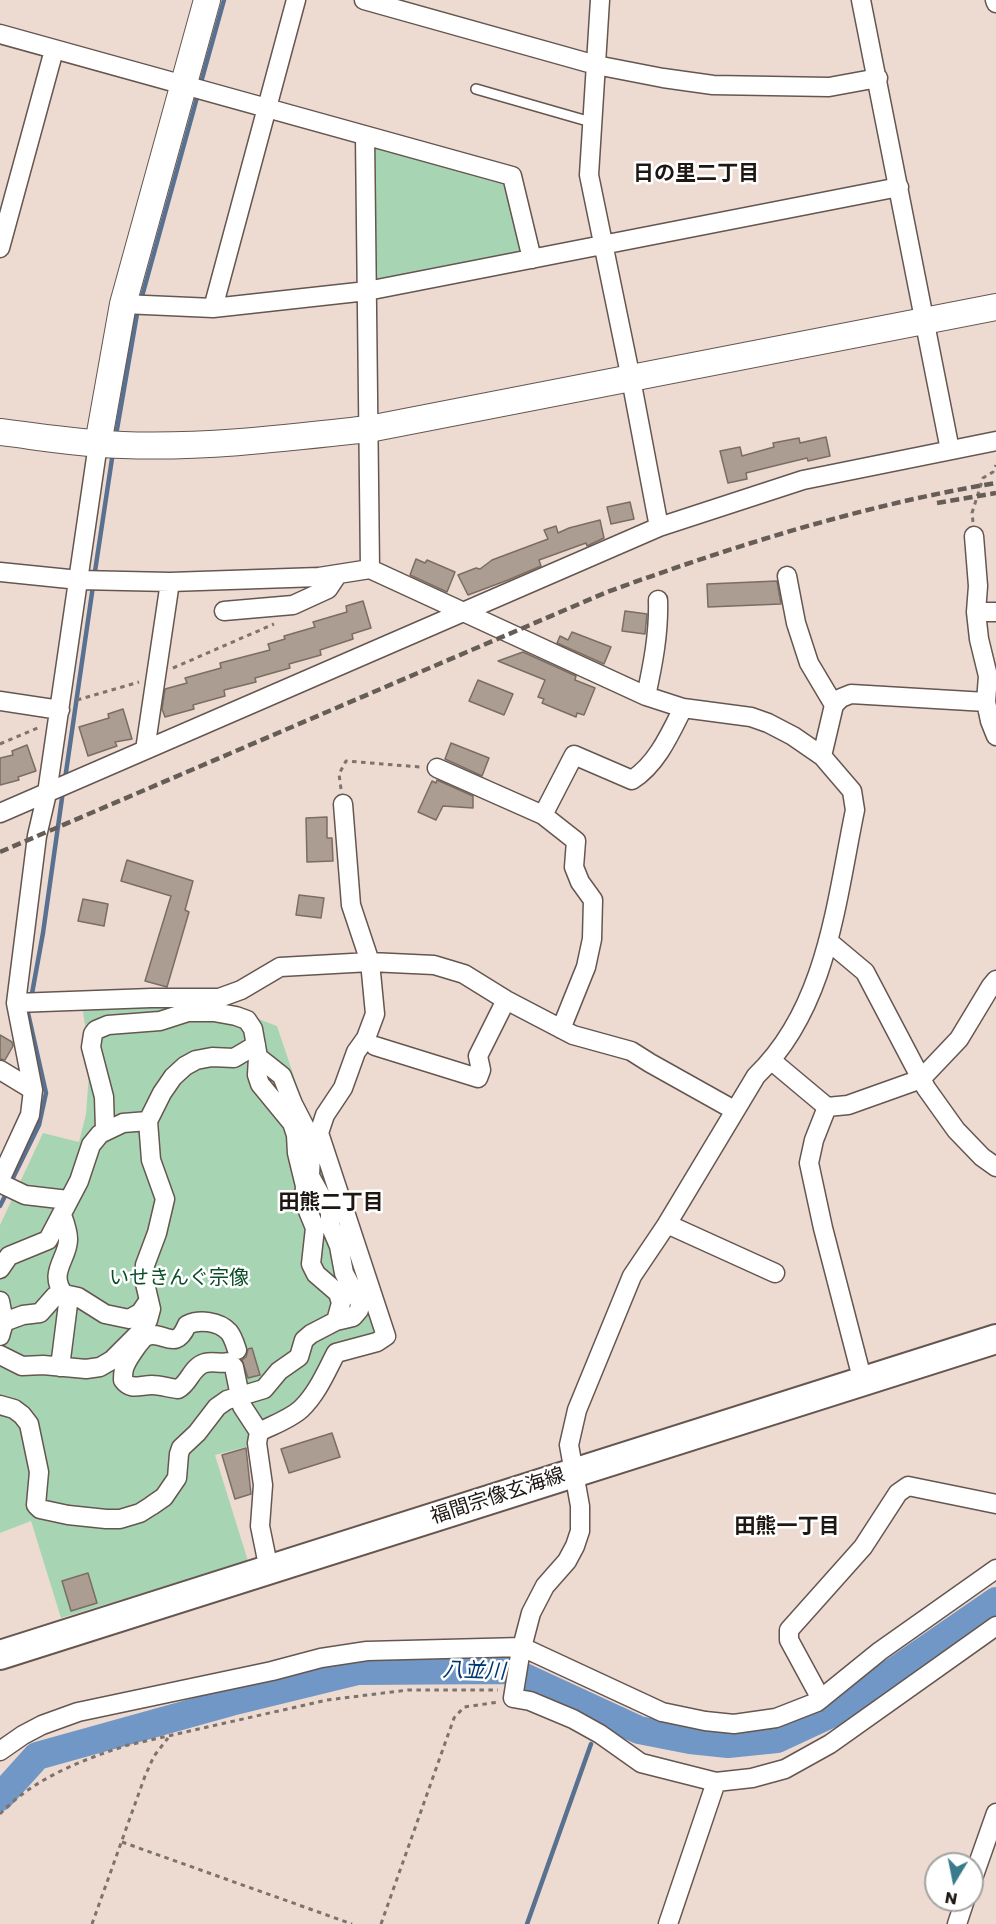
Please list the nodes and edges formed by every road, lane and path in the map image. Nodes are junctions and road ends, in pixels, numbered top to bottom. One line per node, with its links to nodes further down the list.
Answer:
1 (207, 0): 10 (street)
2 (296, 0): 12 (street)
3 (364, 0): 8 (street)
4 (600, 0): 8 (street)
5 (861, 0): 9 (street)
6 (0, 34): 7 (street)
7 (54, 50): 10 (street); 17 (street)
8 (596, 66): 9 (street); 13 (street)
9 (878, 78): 15 (street)
10 (182, 85): 12 (street); 20 (street)
11 (476, 89): 13 (lane)
12 (266, 107): 14 (street); 22 (street)
13 (591, 122): 16 (street)
14 (365, 136): 18 (street); 19 (street)
15 (899, 187): 16 (street); 23 (street)
16 (604, 244): 18 (street); 24 (street)
17 (0, 248)
18 (532, 259): 19 (street)
19 (367, 291): 22 (street); 25 (street)
20 (133, 304): 22 (street); 28 (street)
21 (996, 307): 23 (street)
22 (213, 308)
23 (926, 322): 24 (street); 29 (street)
24 (632, 379): 25 (street); 31 (street)
25 (369, 429): 28 (street); 33 (street)
26 (0, 432): 28 (street)
27 (996, 441): 29 (street)
28 (108, 444): 37 (street)
29 (951, 450): 31 (street)
30 (996, 465): 32 (path)
31 (659, 527): 41 (street)
32 (974, 536): 42 (street)
33 (370, 569): 35 (street); 41 (street)
34 (0, 572): 37 (street)
35 (338, 574): 38 (street); 40 (street)
36 (787, 576): 50 (street)
37 (88, 581): 38 (street); 52 (street)
38 (170, 582): 45 (street)
39 (658, 600): 46 (street)
40 (224, 611)
41 (464, 611): 46 (street); 55 (street)
42 (976, 612): 43 (street); 49 (street)
43 (996, 612)
44 (276, 623): 45 (path)
45 (156, 675): 47 (path); 55 (street)
46 (646, 696): 51 (street)
47 (81, 699)
48 (0, 701): 52 (street)
49 (986, 702): 50 (street); 53 (street)
50 (834, 705): 56 (street)
51 (683, 708): 56 (street); 61 (street)
52 (59, 714): 54 (path); 58 (street)
53 (996, 736)
54 (0, 744)
55 (145, 750): 58 (street)
56 (822, 756): 62 (street)
57 (437, 768): 59 (path); 61 (street)
58 (58, 787): 60 (street); 66 (street)
59 (343, 804): 63 (street)
60 (0, 813)
61 (543, 815): 68 (street)
62 (828, 941): 71 (street); 73 (street)
63 (370, 962): 65 (street); 67 (street); 98 (street)
64 (996, 980): 73 (street)
65 (506, 1000): 68 (street); 69 (street)
66 (16, 1003): 67 (street); 74 (street)
67 (188, 1005): 70 (street); 78 (street)
68 (561, 1029): 76 (street)
69 (375, 1046)
70 (257, 1051): 77 (street); 80 (street)
71 (772, 1061): 75 (street); 76 (street)
72 (0, 1070): 74 (street)
73 (921, 1078): 75 (street); 79 (street)
74 (33, 1089): 81 (street)
75 (827, 1107): 95 (street)
76 (734, 1110): 83 (street)
77 (148, 1121): 78 (street); 87 (street)
78 (105, 1130): 82 (street)
79 (996, 1167)
80 (307, 1181): 89 (street); 89 (street)
81 (0, 1182): 82 (street)
82 (65, 1207): 84 (street); 86 (street)
83 (667, 1224): 85 (street); 99 (street)
84 (0, 1269)
85 (776, 1273)
86 (65, 1294): 87 (street); 90 (street); 94 (street)
87 (149, 1300): 94 (street)
88 (0, 1301): 90 (street)
89 (336, 1321): 96 (street)
90 (2, 1329)
91 (996, 1340): 95 (main road, 福間宗像玄海線)
92 (237, 1350): 96 (street)
93 (0, 1355): 94 (street)
94 (60, 1367)
95 (863, 1382): 99 (main road, 福間宗像玄海線)
96 (241, 1397): 97 (street); 98 (street)
97 (0, 1405)
98 (260, 1432): 102 (street)
99 (573, 1473): 102 (main road, 福間宗像玄海線); 104 (street)
100 (996, 1504): 107 (street)
101 (996, 1569): 107 (street)
102 (269, 1570): 105 (main road, 福間宗像玄海線)
103 (996, 1626): 110 (street)
104 (521, 1651): 106 (street); 107 (street); 109 (street)
105 (0, 1655)
106 (514, 1692): 108 (path); 110 (street); 117 (path)
107 (820, 1699)
108 (169, 1737): 112 (path); 113 (path)
109 (0, 1751)
110 (716, 1782): 118 (street)
111 (996, 1813): 114 (street)
112 (0, 1814)
113 (122, 1842): 115 (path); 116 (path)
114 (982, 1852)
115 (92, 1924)
116 (352, 1924)
117 (381, 1924)
118 (668, 1924)

